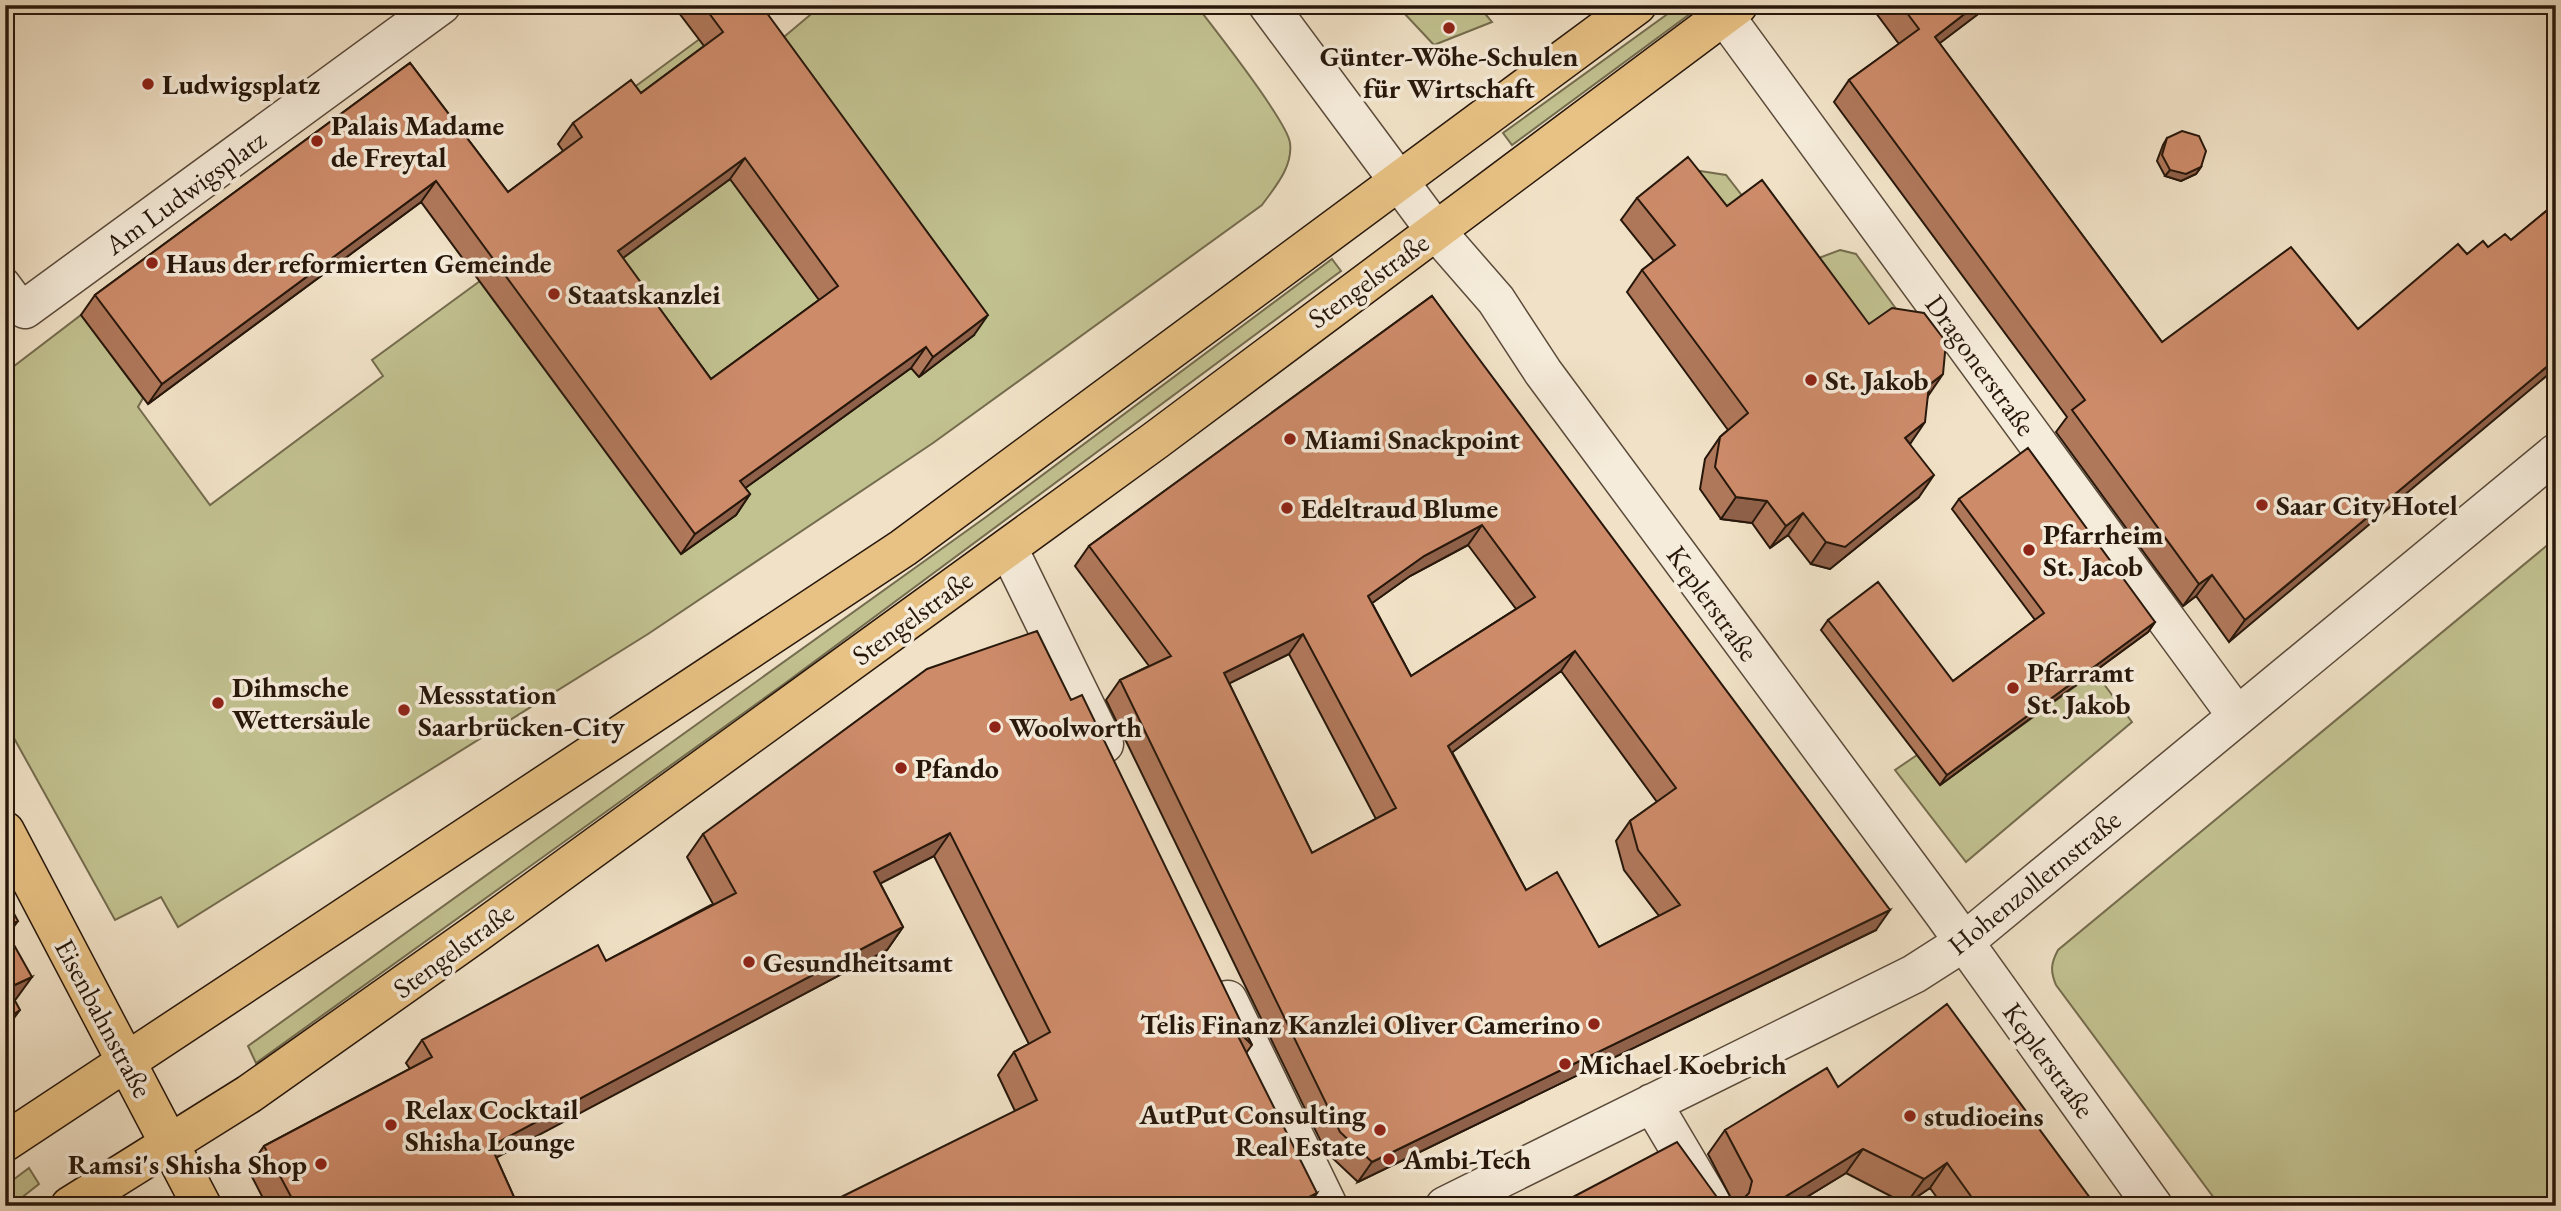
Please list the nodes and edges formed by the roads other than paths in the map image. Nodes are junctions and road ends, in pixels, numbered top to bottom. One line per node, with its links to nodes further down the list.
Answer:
1 (440, 5): 7 (street, Am Ludwigsplatz)
2 (1268, 5): 5 (street, Keplerstraße)
3 (1637, 5): 5 (main road)
4 (1731, 10): 6 (main road, Stengelstraße); 10 (street, Dragonerstraße)
5 (1399, 183): 6 (street, Keplerstraße); 15 (main road)
6 (1435, 230): 9 (main road, Stengelstraße); 13 (street, Keplerstraße)
7 (15, 295)
8 (2556, 453): 10 (street, Hohenzollernstraße)
9 (1008, 548): 11 (street); 18 (main road, Stengelstraße)
10 (2237, 716): 13 (street, Hohenzollernstraße)
11 (1119, 776)
12 (5, 831): 15 (main road, Eisenbahnstraße)
13 (1964, 942): 16 (street, Hohenzollernstraße); 24 (street, Keplerstraße)
14 (1214, 971): 21 (street)
15 (128, 1062): 17 (main road); 18 (main road, Eisenbahnstraße)
16 (1652, 1103): 22 (street, Hohenzollernstraße); 23 (street)
17 (5, 1142)
18 (169, 1144): 19 (main road, Stengelstraße); 20 (main road, Eisenbahnstraße)
19 (70, 1206)
20 (202, 1206)
21 (1328, 1206)
22 (1445, 1206)
23 (1713, 1206)
24 (2153, 1206)

